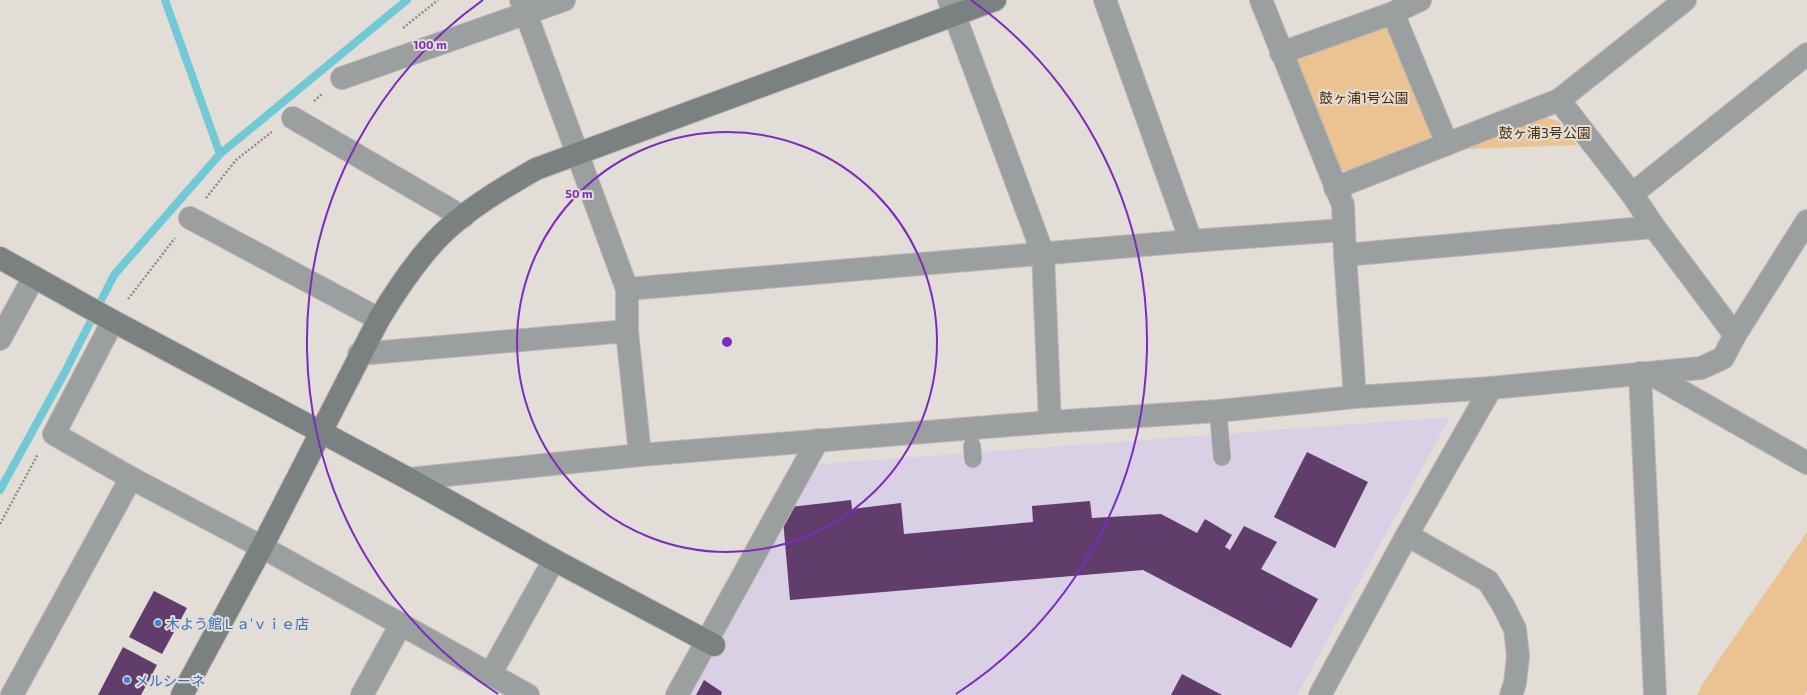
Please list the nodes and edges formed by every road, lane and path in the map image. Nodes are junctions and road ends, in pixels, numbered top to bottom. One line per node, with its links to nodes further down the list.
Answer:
1 (438, 0): 11 (path)
2 (564, 0): 8 (street)
3 (995, 0): 9 (street)
4 (1105, 0): 26 (street)
5 (1261, 0): 12 (street)
6 (1420, 0): 10 (street)
7 (1685, 0): 15 (street)
8 (524, 7): 14 (street); 18 (street)
9 (951, 7): 18 (street); 27 (street)
10 (1392, 13): 12 (street); 17 (street)
11 (401, 30)
12 (1282, 53): 19 (street)
13 (1807, 54): 20 (street)
14 (342, 78): 16 (path)
15 (1559, 100): 17 (street); 20 (street)
16 (293, 118): 21 (street); 22 (path)
17 (1447, 144): 19 (street)
18 (577, 154): 21 (street); 31 (street)
19 (1335, 188): 25 (street)
20 (1632, 194): 24 (street)
21 (463, 217): 32 (street)
22 (190, 218): 32 (street); 33 (path)
23 (1807, 221): 35 (street)
24 (1654, 227): 28 (street); 35 (street)
25 (1344, 230): 26 (street); 28 (street)
26 (1191, 241): 27 (street)
27 (1044, 254): 31 (street); 42 (street)
28 (1345, 255): 40 (street)
29 (0, 258): 30 (street)
30 (34, 277): 33 (street); 36 (street)
31 (628, 289): 34 (street)
32 (379, 319): 37 (street)
33 (110, 320): 43 (street); 44 (street)
34 (627, 331): 37 (street); 46 (street)
35 (1735, 335): 38 (street)
36 (0, 339)
37 (360, 354): 43 (street)
38 (1645, 373): 39 (street); 48 (street); 65 (street)
39 (1491, 388): 40 (street); 52 (street)
40 (1355, 397): 41 (street)
41 (1218, 412): 42 (street); 47 (lane)
42 (1050, 422): 45 (street)
43 (320, 433): 50 (street); 53 (street)
44 (54, 434): 49 (street); 51 (path)
45 (818, 440): 46 (street); 56 (street)
46 (640, 455): 50 (street)
47 (1222, 457)
48 (1807, 463)
49 (131, 478): 53 (street); 59 (street)
50 (409, 479): 54 (street)
51 (0, 524)
52 (1407, 535): 63 (street); 64 (street)
53 (262, 547): 55 (street); 60 (street)
54 (554, 560): 56 (street); 57 (street)
55 (400, 624): 57 (street); 61 (street)
56 (710, 644): 62 (street)
57 (491, 673): 58 (street)
58 (525, 694)
59 (12, 695)
60 (182, 695)
61 (362, 695)
62 (677, 695)
63 (1320, 695)
64 (1511, 695)
65 (1655, 695)

